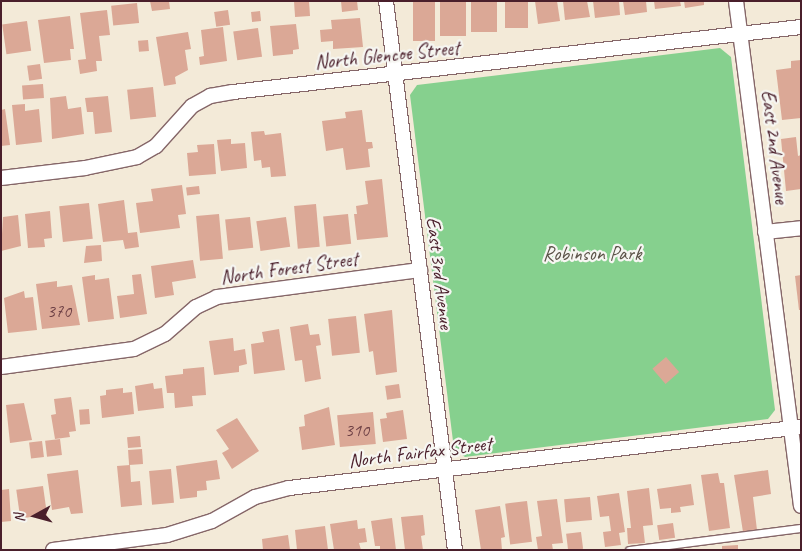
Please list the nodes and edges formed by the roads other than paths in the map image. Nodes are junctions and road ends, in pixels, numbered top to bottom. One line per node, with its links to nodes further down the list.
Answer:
1 (386, 1): 5 (street, East 3rd Avenue)
2 (736, 1): 4 (street, East 2nd Avenue)
3 (801, 27): 4 (street, North Glencoe Street)
4 (741, 34): 5 (street, North Glencoe Street); 8 (street, East 2nd Avenue)
5 (395, 73): 6 (street, North Glencoe Street); 9 (street, East 3rd Avenue)
6 (1, 178)
7 (801, 228): 8 (street)
8 (765, 232): 11 (street, East 2nd Avenue)
9 (420, 270): 10 (street, North Forest Street); 12 (street, East 3rd Avenue)
10 (1, 367)
11 (796, 428): 12 (street, North Fairfax Street); 13 (street, East 2nd Avenue)
12 (444, 469): 15 (street, North Fairfax Street); 16 (street, East 3rd Avenue)
13 (801, 506)
14 (801, 528): 17 (lane)
15 (53, 550)
16 (455, 550)
17 (628, 550)

